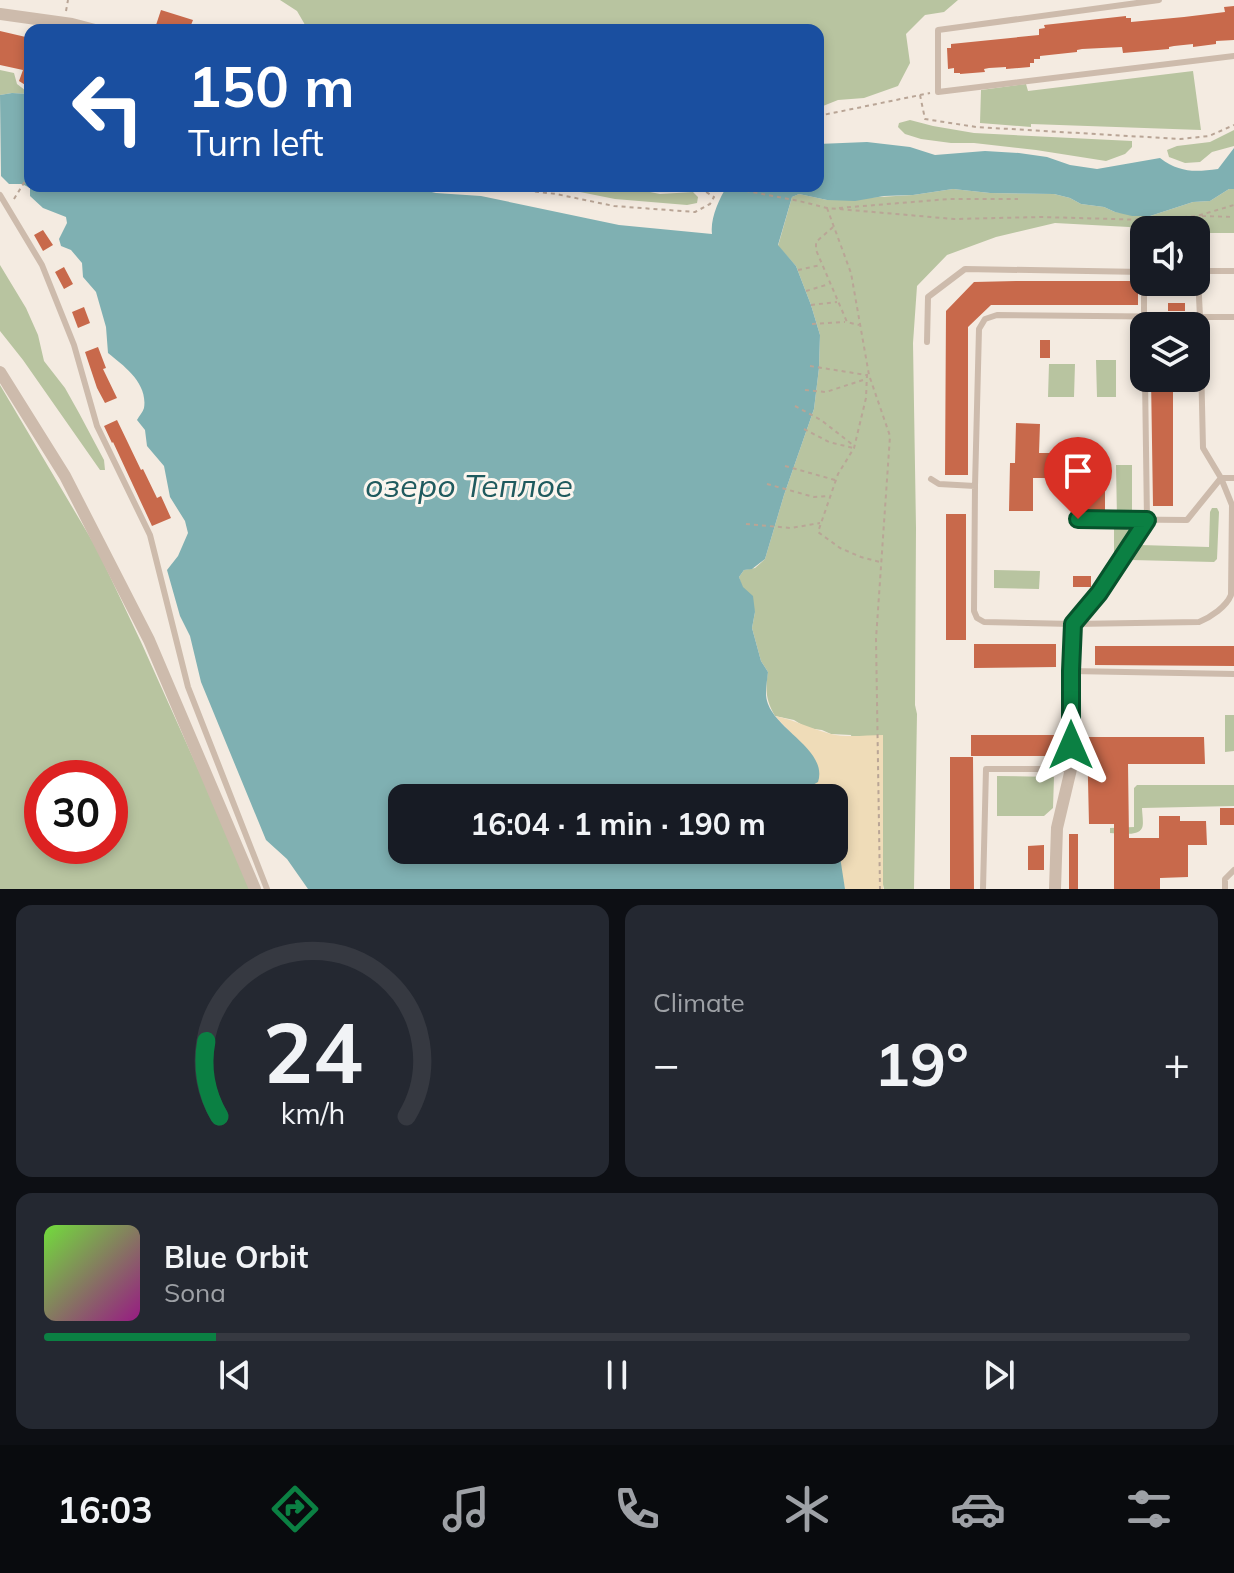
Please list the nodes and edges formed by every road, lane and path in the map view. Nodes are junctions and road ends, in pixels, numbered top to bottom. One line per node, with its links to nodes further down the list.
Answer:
1 (1159, 0): 5 (lane)
2 (0, 14): 3 (street)
3 (72, 24)
4 (1234, 56): 5 (lane)
5 (938, 92): 6 (path)
6 (920, 95): 7 (path); 8 (path)
7 (824, 115)
8 (1234, 125)
9 (24, 184): 15 (path)
10 (534, 192): 13 (path)
11 (707, 192): 13 (path)
12 (752, 192): 18 (path)
13 (541, 193)
14 (0, 195): 70 (lane)
15 (16, 197)
16 (1018, 199): 19 (path)
17 (1234, 205): 20 (path)
18 (827, 208): 19 (path); 24 (path)
19 (834, 209): 23 (path)
20 (1197, 216)
21 (1210, 216): 22 (path)
22 (1234, 217)
23 (1130, 219)
24 (834, 227): 25 (path); 39 (path)
25 (822, 265): 26 (path); 30 (path)
26 (798, 270)
27 (1210, 271): 28 (lane)
28 (1234, 271)
29 (1130, 272): 40 (lane)
30 (830, 284): 31 (path); 32 (path)
31 (806, 291)
32 (838, 302): 33 (path); 37 (path)
33 (811, 305)
34 (1130, 317): 57 (lane)
35 (1210, 317): 36 (lane)
36 (1234, 317)
37 (847, 322): 38 (path); 39 (path)
38 (812, 324)
39 (860, 325): 42 (path)
40 (927, 342)
41 (810, 366): 44 (path)
42 (867, 368): 44 (path); 63 (path)
43 (0, 372): 69 (street)
44 (867, 377): 45 (path); 50 (path)
45 (805, 390)
46 (1145, 392): 60 (lane)
47 (1202, 392): 52 (lane)
48 (795, 406): 50 (path)
49 (804, 429): 50 (path)
50 (854, 447): 55 (path)
51 (785, 466): 55 (path)
52 (1221, 478): 53 (lane); 60 (lane); 64 (lane)
53 (1234, 478)
54 (931, 479): 57 (lane)
55 (836, 480): 58 (path)
56 (767, 484): 58 (path)
57 (975, 486): 64 (lane)
58 (830, 496): 61 (path)
59 (1078, 519): 60 (lane)
60 (1147, 520): 64 (lane)
61 (821, 523): 62 (path); 63 (path)
62 (746, 524)
63 (881, 563): 71 (path)
64 (1073, 624): 65 (lane)
65 (1071, 671): 66 (lane); 67 (street)
66 (1234, 674)
67 (1071, 769): 72 (lane); 73 (street)
68 (1234, 870): 74 (lane)
69 (255, 889)
70 (267, 889)
71 (880, 889)
72 (983, 889)
73 (1055, 889)
74 (1225, 889)

